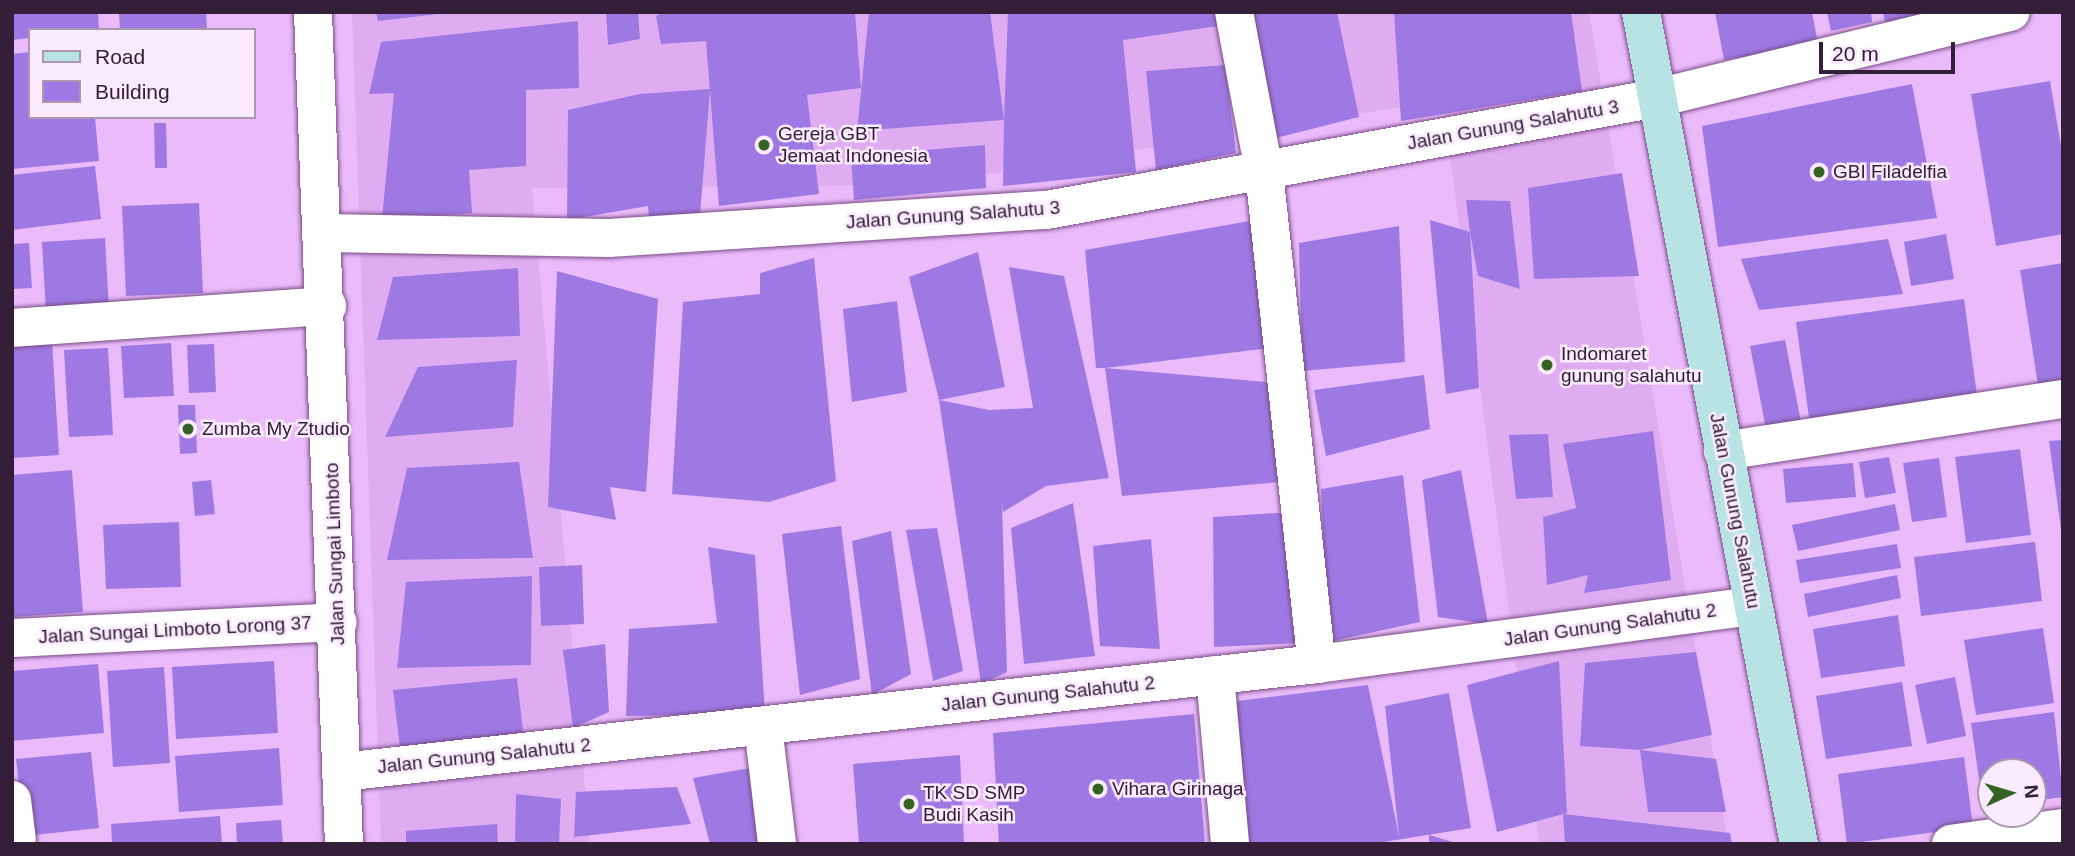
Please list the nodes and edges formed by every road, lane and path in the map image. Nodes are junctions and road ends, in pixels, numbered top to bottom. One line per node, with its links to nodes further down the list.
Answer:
1 (313, 12): 7 (street, Jalan Sungai Limboto)
2 (1234, 12): 6 (street)
3 (1641, 12): 5 (street, Jalan Gunung Salahutu)
4 (2011, 12): 5 (street, Jalan Gunung Salahutu 3)
5 (1657, 98): 6 (street, Jalan Gunung Salahutu 3); 11 (street, Jalan Gunung Salahutu)
6 (1264, 170): 7 (street, Jalan Gunung Salahutu 3); 15 (street)
7 (324, 233): 8 (street, Jalan Sungai Limboto)
8 (327, 306): 9 (street); 13 (street, Jalan Sungai Limboto)
9 (12, 328)
10 (2063, 399): 11 (street)
11 (1723, 451): 12 (street, Jalan Gunung Salahutu)
12 (1753, 606): 15 (street, Jalan Gunung Salahutu 2); 25 (street, Jalan Gunung Salahutu)
13 (338, 622): 14 (street, Jalan Sungai Limboto Lorong 37); 18 (street, Jalan Sungai Limboto)
14 (12, 638)
15 (1317, 664): 16 (street, Jalan Gunung Salahutu 2)
16 (1215, 675): 17 (street, Jalan Gunung Salahutu 2); 24 (street)
17 (763, 726): 18 (street, Jalan Gunung Salahutu 2); 23 (street)
18 (342, 772): 22 (street, Jalan Sungai Limboto)
19 (12, 800): 21 (street)
20 (2063, 828): 26 (street)
21 (17, 839)
22 (344, 844)
23 (777, 844)
24 (1230, 844)
25 (1798, 844)
26 (1951, 844)

